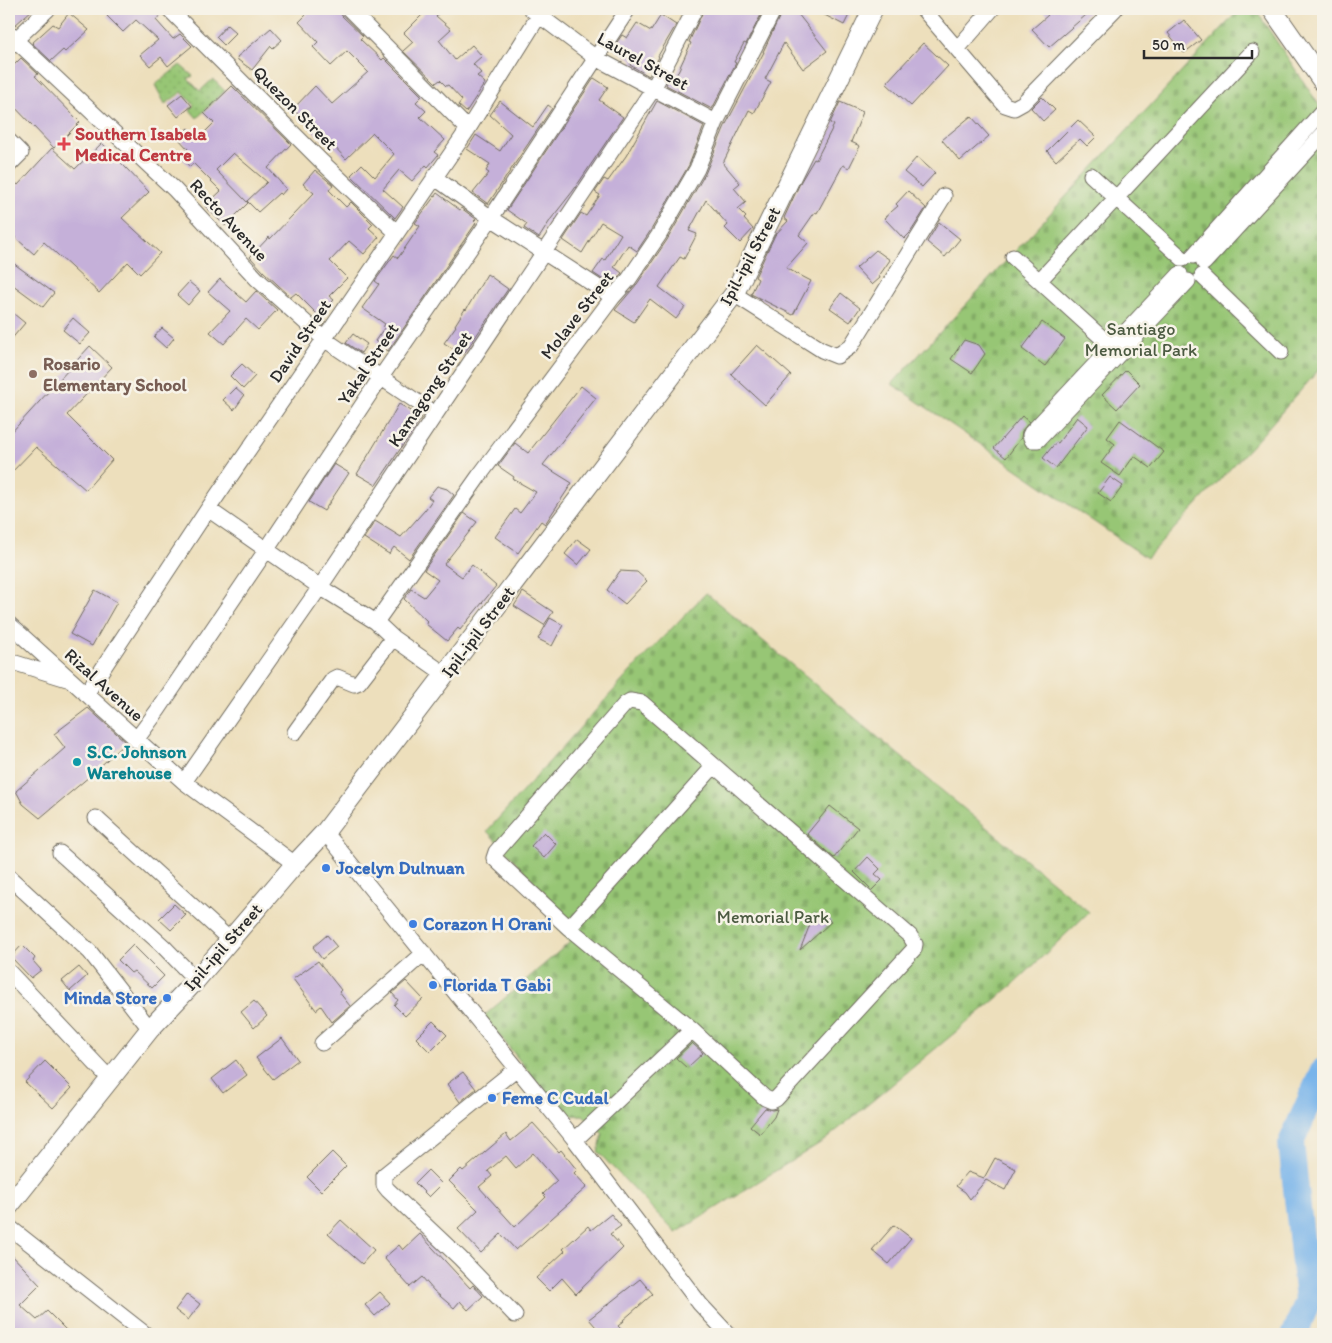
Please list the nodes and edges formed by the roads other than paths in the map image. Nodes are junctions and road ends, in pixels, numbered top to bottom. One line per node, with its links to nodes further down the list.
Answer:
1 (48, 9): 13 (street)
2 (169, 9): 30 (street, Quezon Street)
3 (349, 9): 21 (street)
4 (628, 9): 16 (street, Yakal Street)
5 (695, 9): 18 (street, Kamagong Street)
6 (774, 9): 20 (street, Molave Street)
7 (872, 9): 35 (main road, Ipil-ipil Street)
8 (923, 9): 14 (street)
9 (992, 9): 14 (street)
10 (1115, 9): 14 (street)
11 (1272, 9): 17 (main road)
12 (538, 11): 16 (street, Laurel Street); 21 (street, David Street)
13 (11, 40): 37 (street, Recto Avenue)
14 (958, 48)
15 (1252, 52): 28 (street)
16 (596, 58): 18 (street, Laurel Street); 29 (street, Yakal Street)
17 (1321, 75)
18 (653, 89): 20 (street, Laurel Street); 31 (street, Kamagong Street)
19 (1323, 111): 33 (street)
20 (716, 122): 36 (street, Molave Street)
21 (468, 129): 26 (street, David Street)
22 (1323, 134): 33 (street)
23 (9, 141): 24 (street)
24 (9, 165)
25 (1091, 175): 28 (street)
26 (434, 177): 29 (street); 30 (street, David Street)
27 (944, 196): 35 (street)
28 (1117, 198): 33 (street); 34 (street)
29 (491, 218): 31 (street); 40 (street, Yakal Street)
30 (396, 232): 37 (street, David Street)
31 (545, 252): 36 (street); 41 (street, Kamagong Street)
32 (1013, 257): 34 (street)
33 (1192, 268): 38 (street); 38 (street); 39 (street)
34 (1040, 281): 38 (street)
35 (734, 294): 49 (main road, Ipil-ipil Street)
36 (613, 297): 45 (street, Molave Street)
37 (324, 339): 40 (street, Recto Avenue); 42 (street, David Street)
38 (1112, 347)
39 (1281, 352)
40 (381, 377): 41 (street, Recto Avenue); 43 (street, Yakal Street)
41 (435, 414): 44 (street, Kamagong Street)
42 (208, 509): 43 (street); 51 (street, David Street)
43 (267, 549): 44 (street); 53 (street, Yakal Street)
44 (320, 587): 45 (street); 55 (street, Kamagong Street)
45 (376, 622): 47 (street)
46 (9, 624): 50 (street, Rizal Avenue)
47 (393, 638): 49 (street); 52 (street)
48 (9, 661): 50 (street)
49 (446, 675): 57 (main road, Ipil-ipil Street)
50 (72, 681): 51 (street, Rizal Avenue)
51 (86, 694): 53 (street, Rizal Avenue)
52 (294, 732)
53 (136, 740): 55 (street, Rizal Avenue)
54 (713, 767): 61 (street); 61 (street); 67 (street)
55 (184, 782): 59 (street, Rizal Avenue)
56 (96, 818): 62 (street)
57 (325, 832): 59 (main road, Ipil-ipil Street); 63 (street)
58 (60, 854): 65 (street)
59 (295, 864): 62 (main road, Ipil-ipil Street)
60 (9, 877): 66 (street)
61 (569, 928): 67 (street)
62 (230, 940): 65 (main road, Ipil-ipil Street)
63 (424, 953): 68 (street); 69 (street)
64 (9, 972): 70 (street)
65 (196, 980): 66 (main road, Ipil-ipil Street)
66 (150, 1029): 70 (main road, Ipil-ipil Street)
67 (692, 1030): 71 (street)
68 (322, 1043)
69 (517, 1068): 71 (street); 74 (street)
70 (110, 1079): 72 (main road, Ipil-ipil Street)
71 (575, 1140): 76 (street)
72 (9, 1206)
73 (9, 1227): 75 (street)
74 (515, 1315)
75 (145, 1334)
76 (728, 1334)

